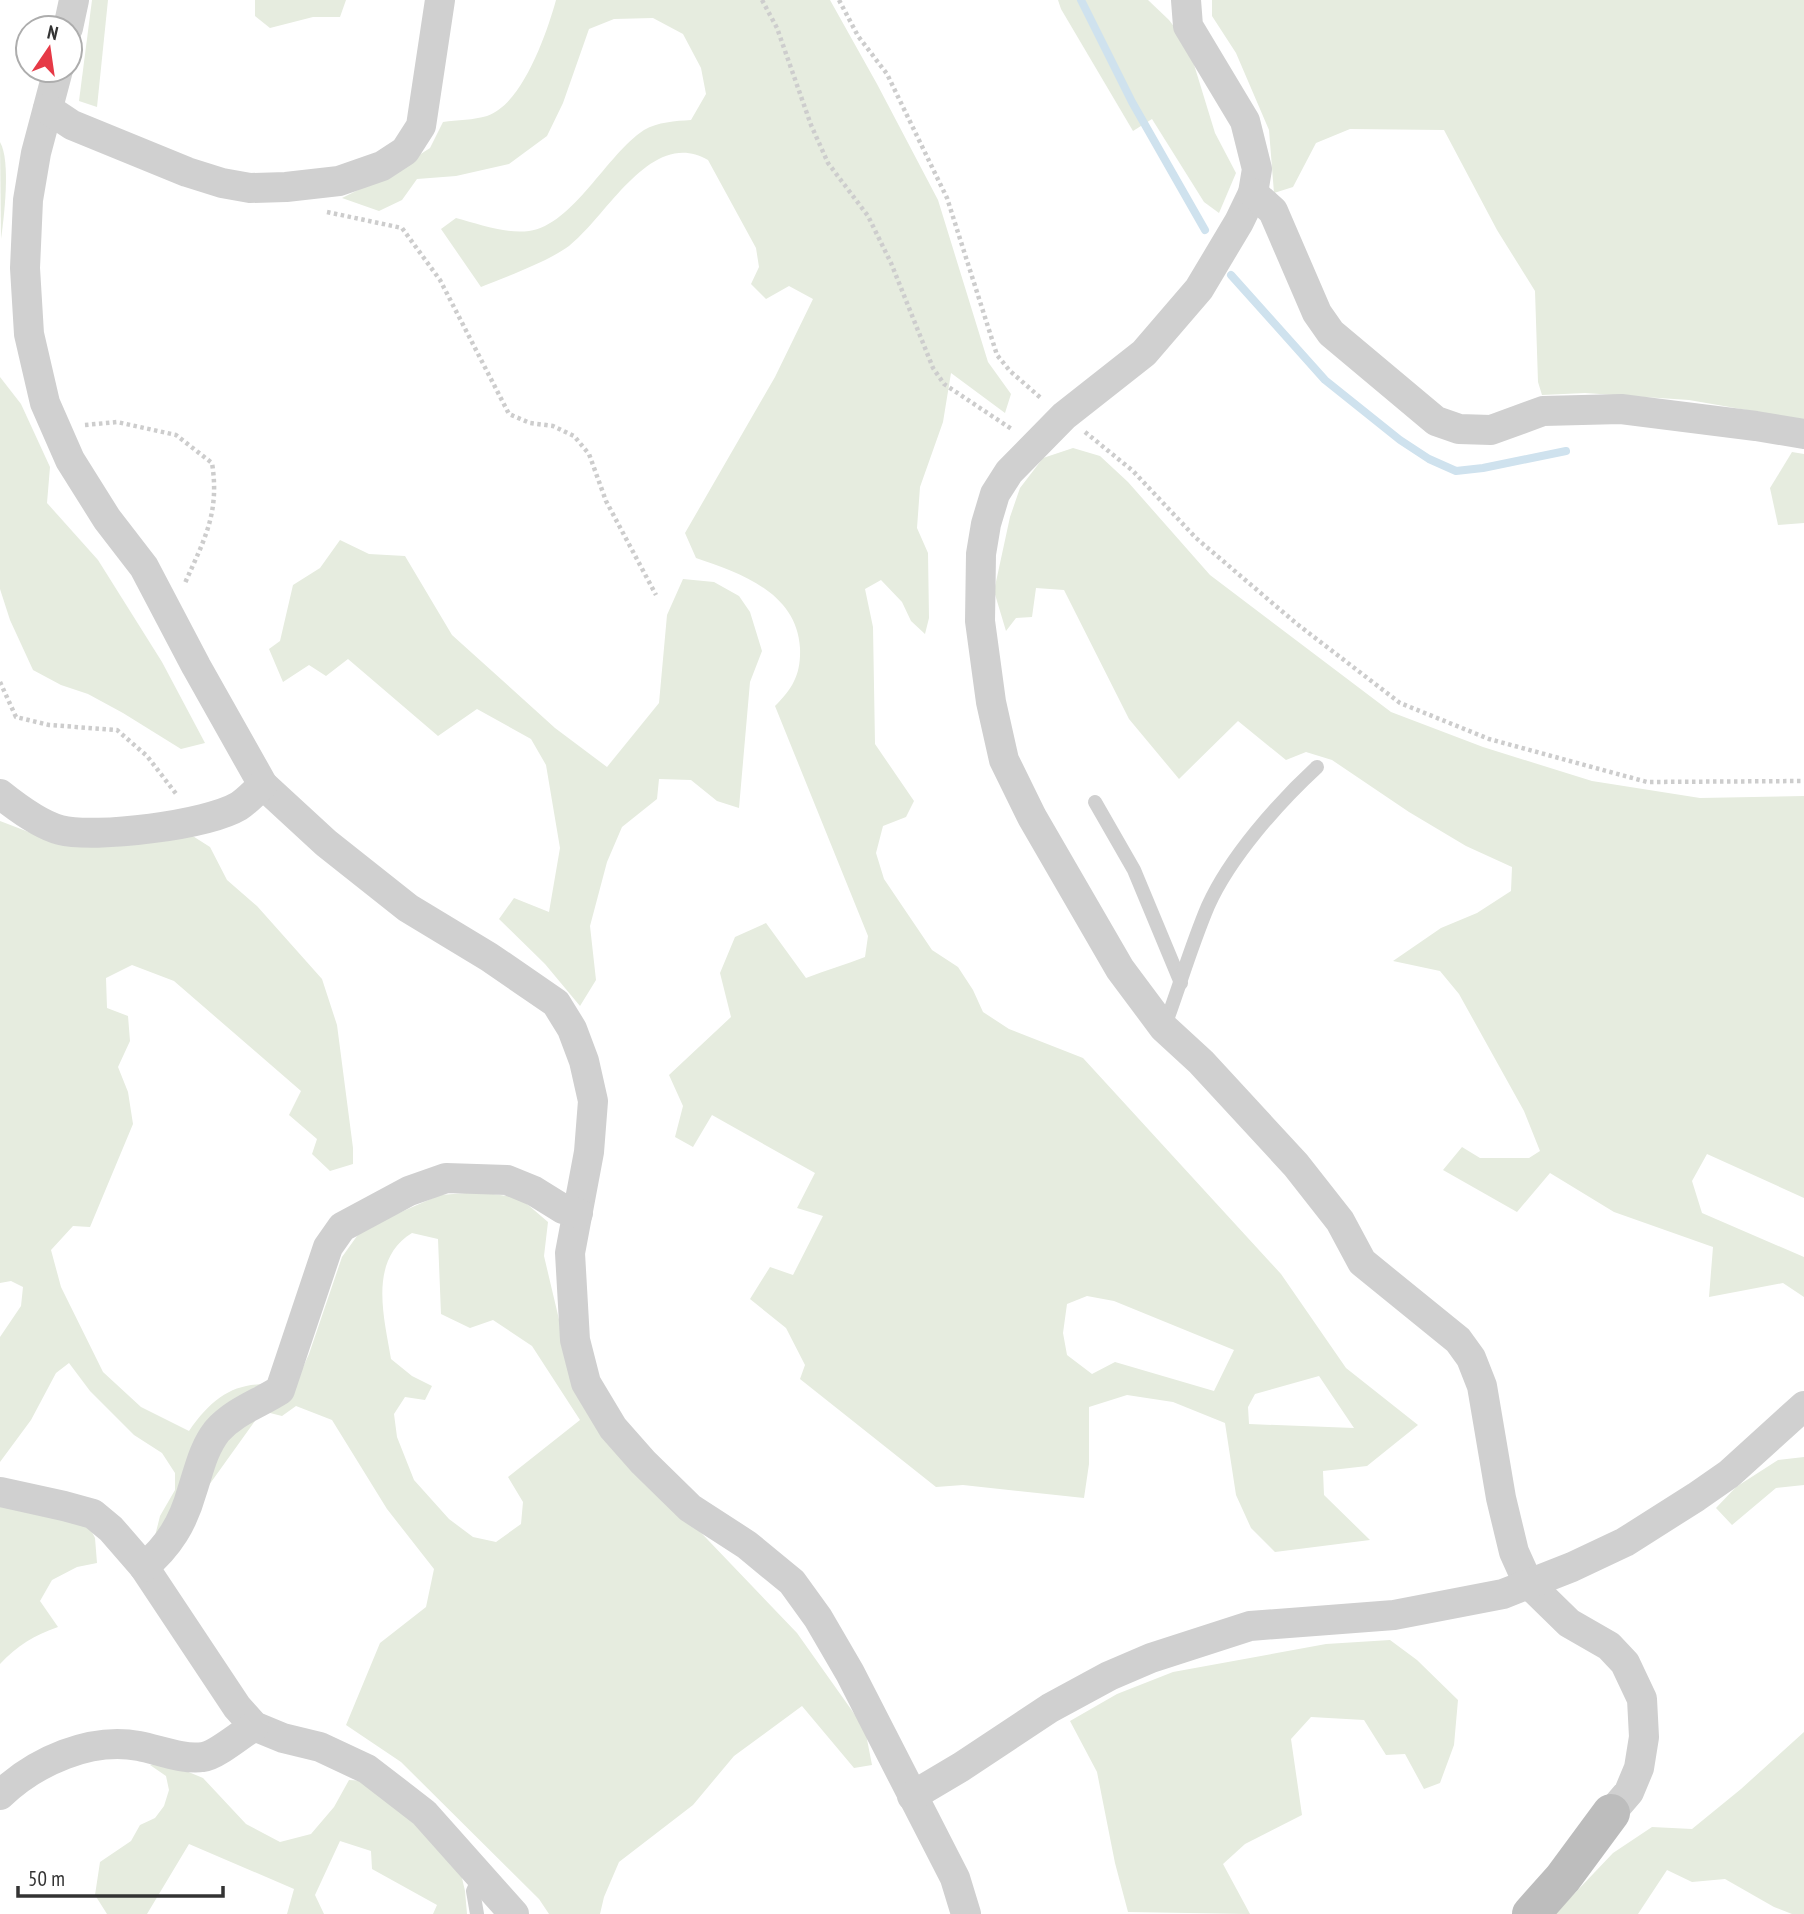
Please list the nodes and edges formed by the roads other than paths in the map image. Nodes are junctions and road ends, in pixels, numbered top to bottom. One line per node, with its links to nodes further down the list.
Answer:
1 (440, 0): 4 (street)
2 (1186, 0): 5 (street)
3 (54, 84): 4 (street)
4 (48, 109): 8 (street)
5 (1253, 193): 6 (street); 12 (street)
6 (1804, 434)
7 (1317, 767): 11 (lane)
8 (263, 785): 9 (street); 13 (street)
9 (0, 794)
10 (1095, 802): 11 (lane)
11 (1181, 983): 12 (lane)
12 (1164, 1028): 19 (street)
13 (578, 1213): 18 (street); 22 (street)
14 (1804, 1406): 15 (street)
15 (1773, 1436): 16 (street); 19 (street)
16 (1804, 1440)
17 (0, 1492): 18 (street)
18 (144, 1567): 20 (street)
19 (1528, 1583): 22 (street); 23 (street)
20 (254, 1726): 21 (street); 24 (street)
21 (0, 1795)
22 (912, 1796): 27 (street)
23 (1611, 1813): 28 (street)
24 (480, 1874): 25 (lane); 26 (street)
25 (477, 1914)
26 (514, 1914)
27 (966, 1914)
28 (1531, 1914)

